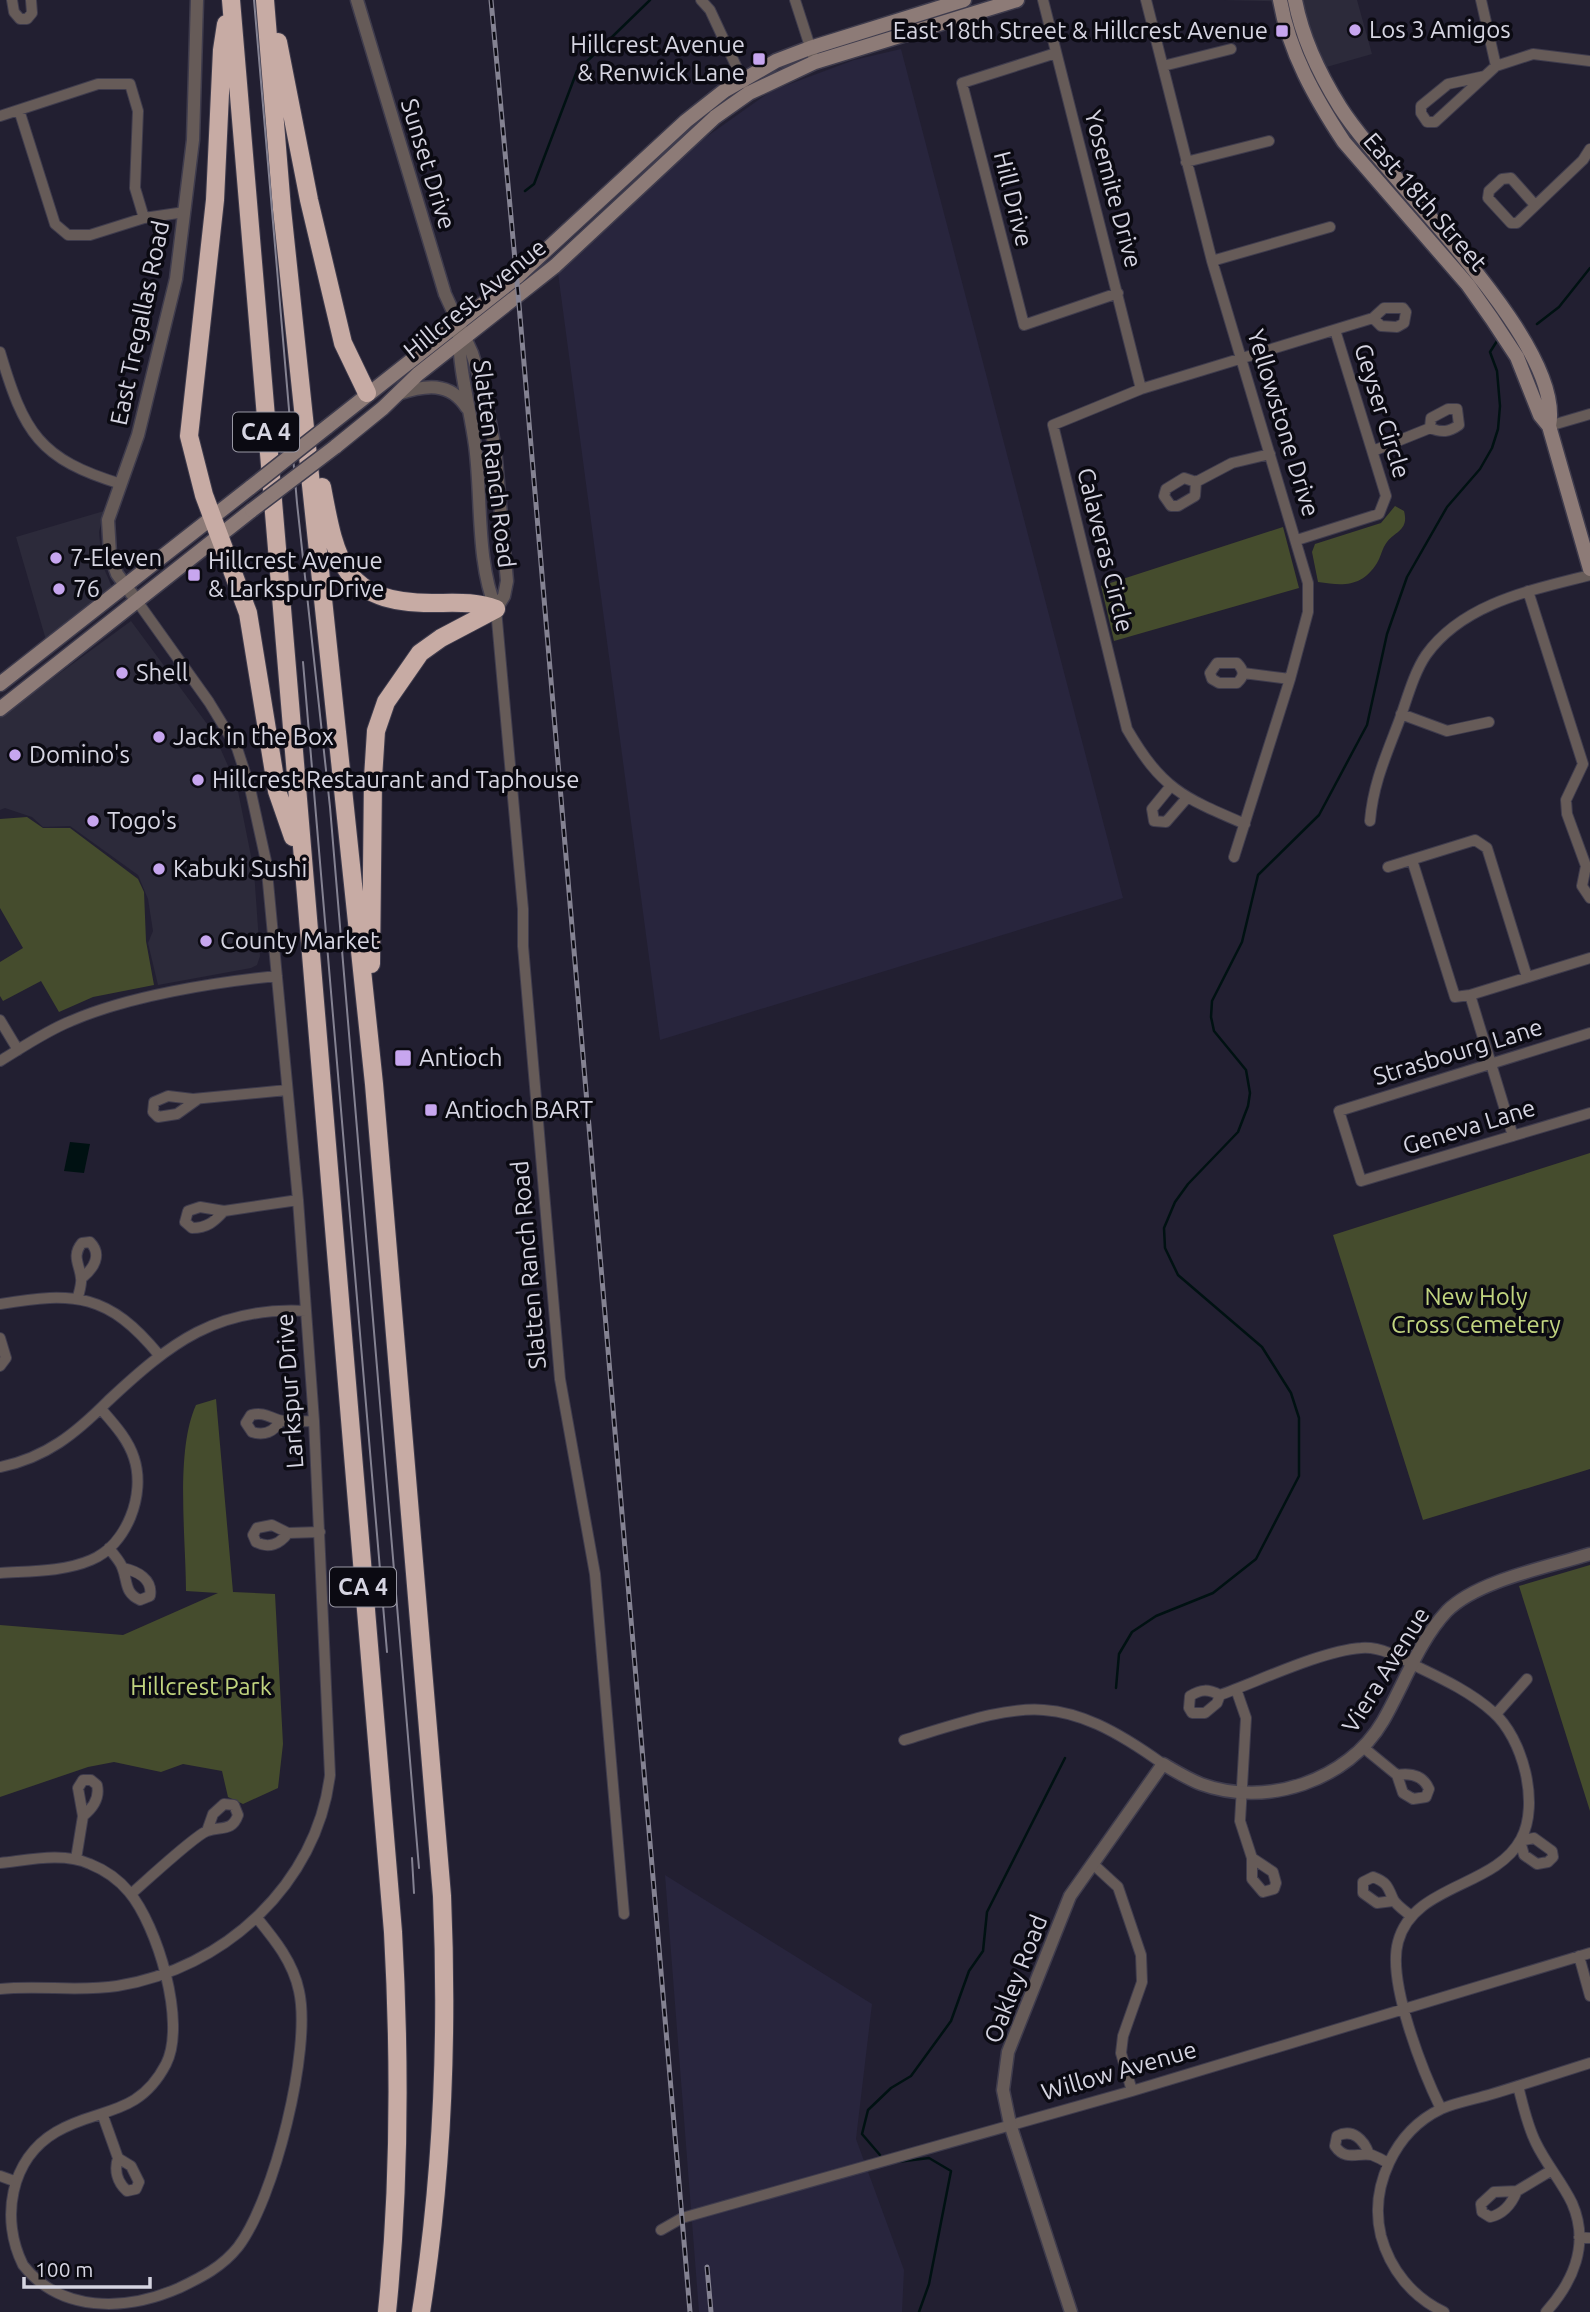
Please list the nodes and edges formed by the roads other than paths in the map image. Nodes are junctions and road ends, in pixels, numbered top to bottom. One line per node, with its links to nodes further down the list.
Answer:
1 (12, 0): 2 (street)
2 (31, 0)
3 (197, 0): 32 (street, East Tregallas Road)
4 (230, 0): 55 (highway); 76 (highway, CA 4)
5 (265, 0): 41 (highway, CA 4)
6 (271, 0): 45 (highway)
7 (357, 0): 38 (street, Sunset Drive)
8 (701, 0): 25 (street)
9 (795, 0): 17 (street)
10 (964, 0): 17 (main road, Hillcrest Avenue)
11 (1017, 0): 21 (main road, Hillcrest Avenue)
12 (1043, 0): 19 (street, Yosemite Drive)
13 (1146, 0): 22 (street, Yellowstone Drive)
14 (1280, 0): 49 (main road, East 18th Street)
15 (1295, 0): 49 (main road, East 18th Street)
16 (1481, 0): 23 (street)
17 (810, 48): 21 (street); 25 (main road, Hillcrest Avenue)
18 (1231, 49): 22 (street)
19 (1056, 53): 36 (street, Yosemite Drive); 36 (street, Hill Drive)
20 (1590, 61): 23 (street)
21 (815, 62): 25 (main road, Hillcrest Avenue)
22 (1163, 66): 30 (street, Yellowstone Drive)
23 (1496, 66): 24 (street)
24 (1485, 76): 24 (street)
25 (746, 87): 38 (main road, Hillcrest Avenue); 40 (main road, Hillcrest Avenue)
26 (19, 110): 27 (street); 33 (street); 33 (street)
27 (0, 116)
28 (1269, 141): 30 (street)
29 (1590, 149): 31 (street)
30 (1186, 162): 35 (street, Yellowstone Drive)
31 (1535, 205): 31 (street)
32 (186, 212): 33 (street); 54 (street, East Tregallas Road)
33 (144, 218)
34 (1330, 227): 35 (street)
35 (1212, 261): 43 (street, Yellowstone Drive)
36 (1118, 293): 44 (street, Yosemite Drive)
37 (1373, 318): 39 (street)
38 (459, 323): 40 (street, Sunset Drive); 45 (main road, Hillcrest Avenue)
39 (1335, 330): 43 (street, Geyser Circle); 51 (street, Geyser Circle)
40 (462, 340): 46 (main road, Hillcrest Avenue); 47 (street, Slatten Ranch Road); 63 (street, Slatten Ranch Road)
41 (296, 345): 63 (highway); 86 (highway, CA 4)
42 (1, 359): 54 (street)
43 (1242, 359): 44 (street, Calaveras Circle); 52 (street, Yellowstone Drive)
44 (1142, 389): 70 (street, Calaveras Circle)
45 (367, 393): 55 (main road, Hillcrest Avenue, bridge)
46 (398, 394): 47 (street); 56 (main road, Hillcrest Avenue, bridge)
47 (469, 411): 63 (street, Slatten Ranch Road)
48 (1590, 414): 49 (street)
49 (1549, 426): 58 (main road, East 18th Street)
50 (1430, 428): 51 (street)
51 (1373, 451): 57 (street, Geyser Circle)
52 (1270, 454): 53 (street); 57 (street, Yellowstone Drive)
53 (1196, 482)
54 (121, 484): 60 (street, East Tregallas Road)
55 (211, 516): 56 (highway); 60 (main road, Hillcrest Avenue)
56 (218, 538): 62 (main road, Hillcrest Avenue); 76 (highway)
57 (1297, 540): 65 (street, Yellowstone Drive)
58 (1590, 569)
59 (1590, 575): 61 (street)
60 (126, 583): 62 (street, East Tregallas Road); 66 (main road, Hillcrest Avenue)
61 (1528, 591): 68 (street); 77 (street)
62 (137, 601): 67 (main road, Hillcrest Avenue); 81 (street, Larkspur Drive)
63 (496, 609): 86 (highway); 132 (street, Slatten Ranch Road)
64 (1243, 673): 65 (street)
65 (1290, 679): 73 (street, Yellowstone Drive)
66 (0, 684)
67 (0, 709)
68 (1401, 714): 69 (street); 72 (street)
69 (1489, 722)
70 (1170, 787): 71 (street, Calaveras Circle); 71 (street)
71 (1186, 799): 73 (street, Calaveras Circle)
72 (1370, 821)
73 (1245, 824): 74 (street, Yellowstone Drive)
74 (1234, 857)
75 (1412, 860): 78 (street); 82 (street); 83 (street)
76 (302, 863): 158 (highway, CA 4)
77 (1588, 866): 79 (street)
78 (1388, 867)
79 (1590, 898)
80 (1590, 958): 82 (street)
81 (277, 976): 87 (street); 90 (street, Larkspur Drive)
82 (1527, 977): 83 (street)
83 (1470, 995): 89 (street)
84 (0, 1020): 87 (street)
85 (1590, 1033): 89 (street, Strasbourg Lane)
86 (369, 1034): 159 (highway, CA 4)
87 (18, 1050): 88 (street)
88 (0, 1061)
89 (1492, 1063): 93 (street); 94 (street, Strasbourg Lane)
90 (287, 1090): 91 (street); 95 (street, Larkspur Drive)
91 (198, 1099)
92 (1590, 1113): 93 (street, Geneva Lane)
93 (1513, 1136): 94 (street, Geneva Lane)
94 (1361, 1181)
95 (298, 1200): 96 (street); 100 (street, Larkspur Drive)
96 (224, 1211)
97 (82, 1278): 98 (street)
98 (78, 1297): 99 (street); 102 (street)
99 (0, 1304)
100 (306, 1311): 102 (street); 106 (street, Larkspur Drive)
101 (0, 1338): 103 (street)
102 (159, 1355): 104 (street)
103 (0, 1366)
104 (101, 1409): 107 (street); 110 (street)
105 (280, 1421): 106 (street)
106 (314, 1421): 108 (street, Larkspur Drive)
107 (0, 1467)
108 (320, 1532): 109 (street); 134 (street, Larkspur Drive)
109 (288, 1534)
110 (109, 1548): 112 (street); 113 (street)
111 (1590, 1554): 114 (street, Viera Avenue)
112 (123, 1568)
113 (0, 1573)
114 (1413, 1664): 116 (street); 118 (street); 120 (street, Viera Avenue)
115 (1527, 1679): 118 (street)
116 (1236, 1689): 117 (street); 123 (street)
117 (1220, 1695)
118 (1496, 1714): 133 (street)
119 (904, 1740): 121 (street, Viera Avenue)
120 (1364, 1748): 122 (street); 123 (street, Viera Avenue)
121 (1163, 1764): 123 (street, Viera Avenue); 129 (street, Oakley Road)
122 (1396, 1775)
123 (1241, 1792): 126 (street)
124 (83, 1816): 127 (street)
125 (207, 1831): 130 (street)
126 (1252, 1858)
127 (76, 1859): 128 (street); 130 (street)
128 (0, 1863)
129 (1093, 1864): 143 (street); 146 (street, Oakley Road)
130 (131, 1894): 137 (street)
131 (1393, 1901): 133 (street)
132 (624, 1914)
133 (1411, 1916): 140 (street)
134 (257, 1918): 137 (street, Larkspur Drive); 156 (street)
135 (1590, 1953): 136 (street, Willow Avenue)
136 (1578, 1956): 139 (street); 140 (street, Willow Avenue)
137 (165, 1974): 138 (street, Larkspur Drive); 145 (street)
138 (0, 1989)
139 (1590, 1996)
140 (1405, 2009): 143 (street, Willow Avenue); 144 (street)
141 (1590, 2063): 142 (street)
142 (1518, 2086): 144 (street); 150 (street)
143 (1132, 2091): 146 (street, Willow Avenue)
144 (1441, 2109): 149 (street)
145 (103, 2116): 148 (street); 152 (street)
146 (1010, 2124): 154 (street, Willow Avenue); 160 (street, Oakley Road)
147 (1369, 2154): 149 (street)
148 (118, 2158)
149 (1388, 2163): 157 (street)
150 (1552, 2170): 153 (street); 155 (street)
151 (0, 2176): 152 (street)
152 (14, 2181): 156 (street)
153 (1517, 2191)
154 (661, 2230)
155 (1585, 2237): 161 (street)
156 (68, 2309)
157 (1440, 2311)
158 (387, 2312)
159 (421, 2312)
160 (1071, 2312)
161 (1546, 2312)

